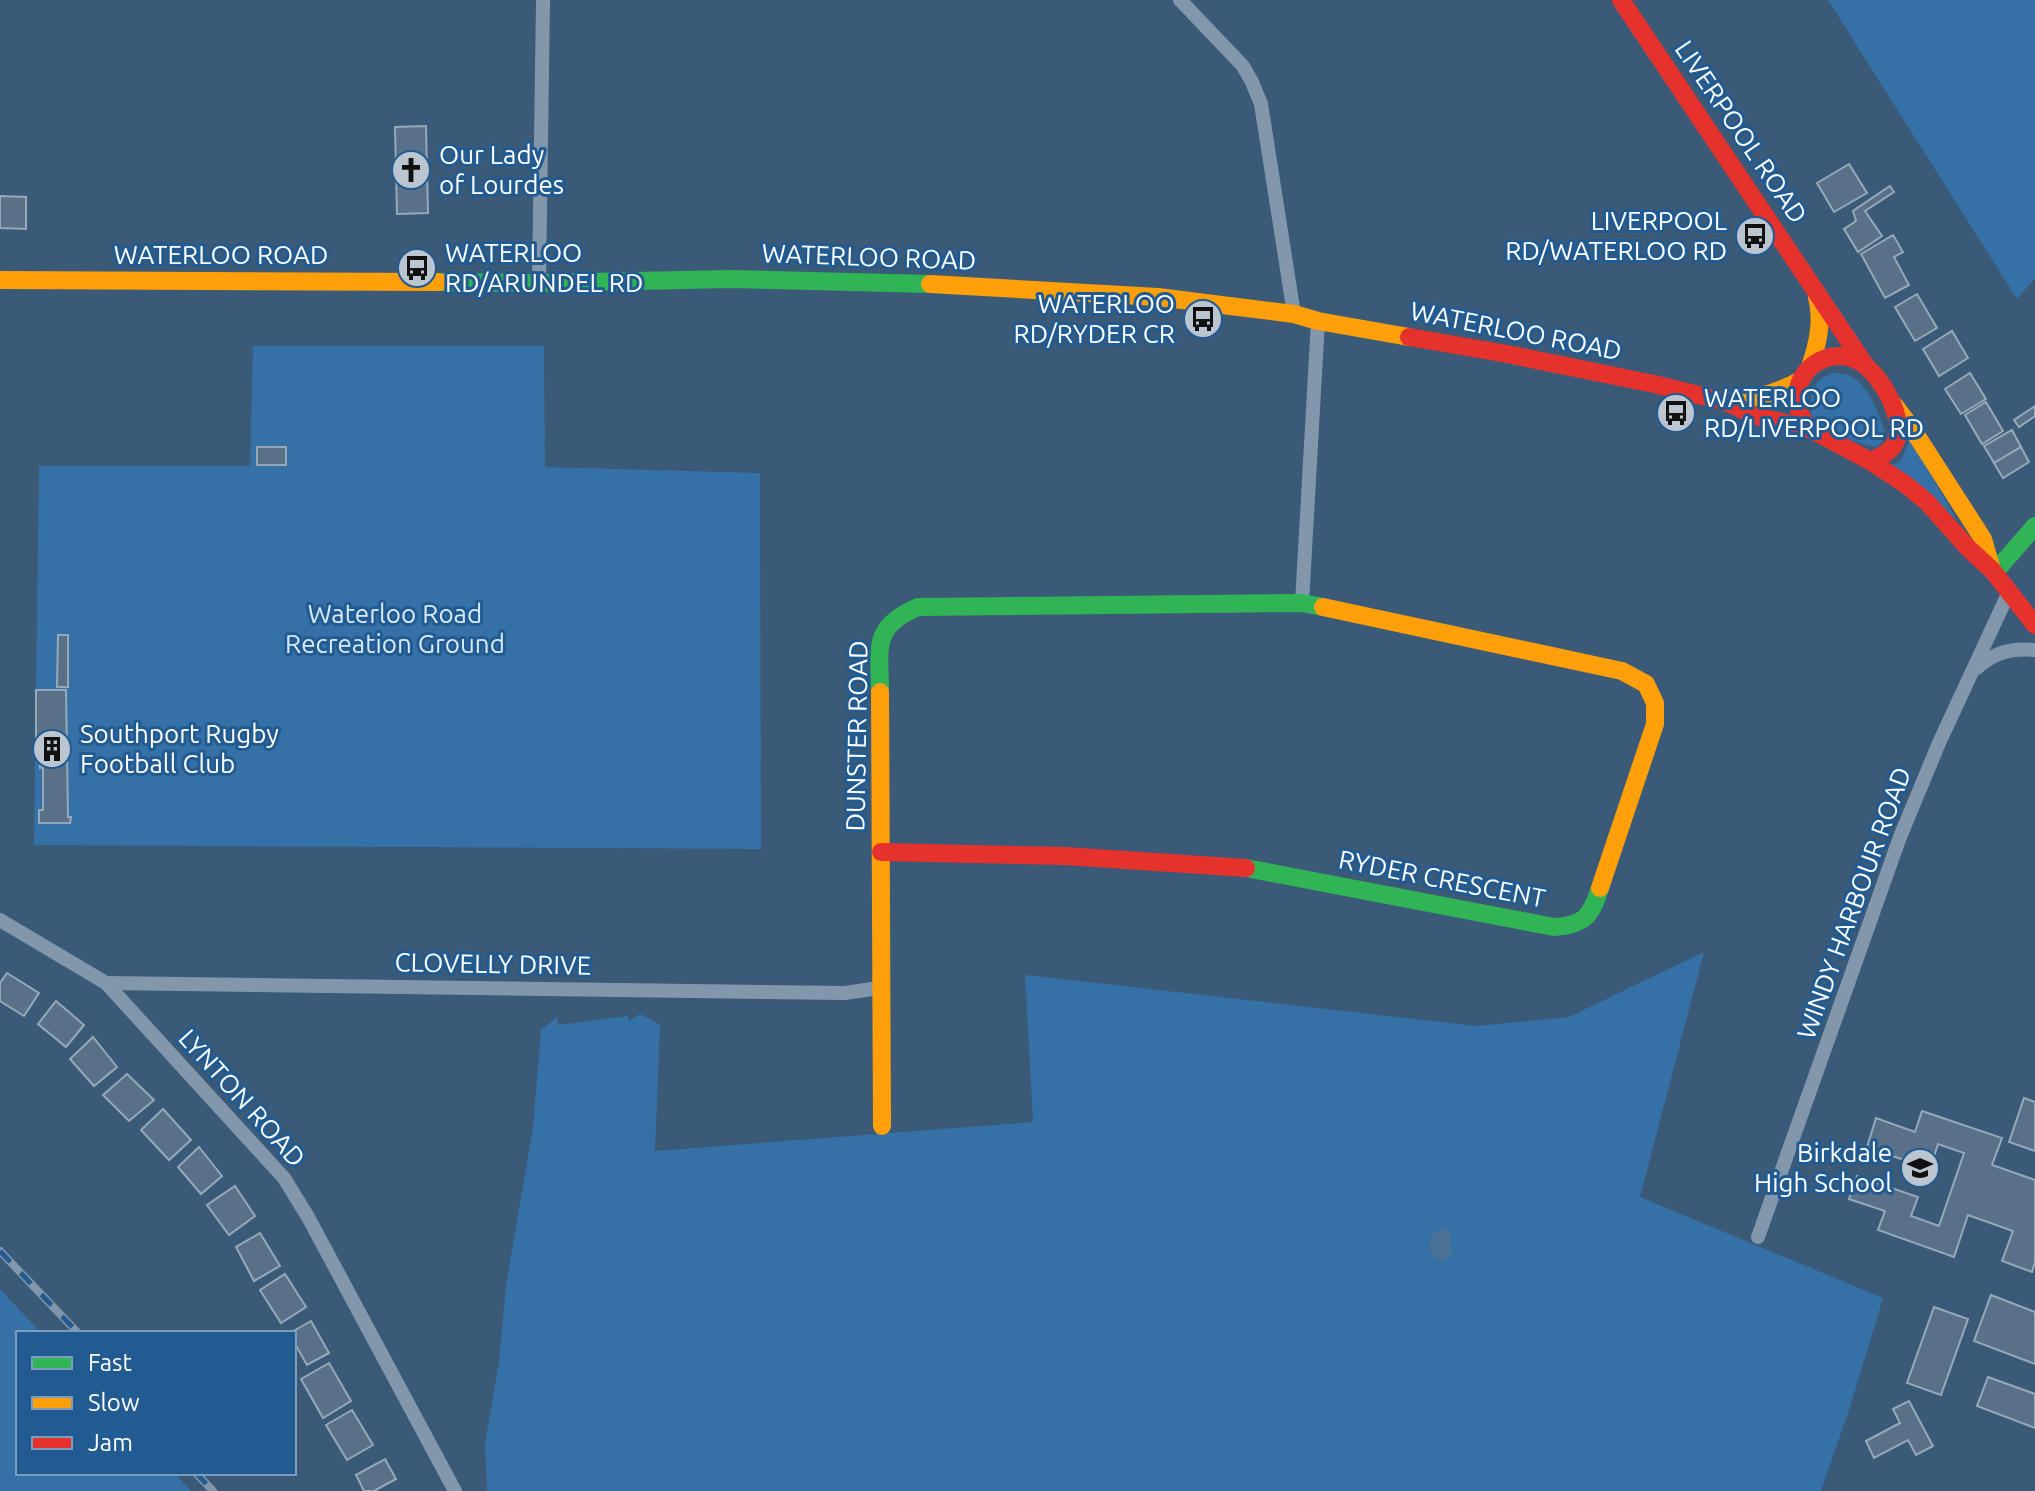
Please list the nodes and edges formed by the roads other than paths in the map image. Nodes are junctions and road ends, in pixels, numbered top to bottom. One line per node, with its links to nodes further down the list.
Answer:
1 (543, 0): 5 (street)
2 (1180, 0): 7 (street)
3 (1621, 0): 6 (main road, LIVERPOOL ROAD)
4 (0, 280): 5 (main road, WATERLOO ROAD)
5 (539, 283): 7 (main road, WATERLOO ROAD)
6 (1816, 293): 9 (main road, LIVERPOOL ROAD); 10 (main road, LIVERPOOL ROAD)
7 (1294, 314): 8 (main road, WATERLOO ROAD)
8 (1318, 321): 12 (main road, WATERLOO ROAD); 18 (street)
9 (1865, 365): 10 (main road); 11 (main road)
10 (1805, 374): 12 (main road, WATERLOO ROAD); 13 (main road)
11 (1889, 398): 14 (main road); 16 (main road)
12 (1727, 402): 13 (main road, WATERLOO ROAD)
13 (1812, 430): 14 (main road)
14 (1870, 461): 16 (main road)
15 (2035, 526): 16 (main road)
16 (1993, 572): 17 (main road)
17 (2009, 592): 19 (main road); 21 (street, WINDY HARBOUR ROAD)
18 (1302, 603): 22 (main road, DUNSTER ROAD); 22 (main road, RYDER CRESCENT)
19 (2035, 625)
20 (2035, 650): 21 (street)
21 (1973, 671): 27 (street, WINDY HARBOUR ROAD)
22 (881, 852): 25 (main road, DUNSTER ROAD)
23 (0, 920): 24 (street, LYNTON ROAD)
24 (106, 983): 25 (street, CLOVELLY DRIVE); 28 (street, LYNTON ROAD)
25 (879, 988): 26 (main road, DUNSTER ROAD)
26 (882, 1126)
27 (1758, 1237)
28 (455, 1491)

